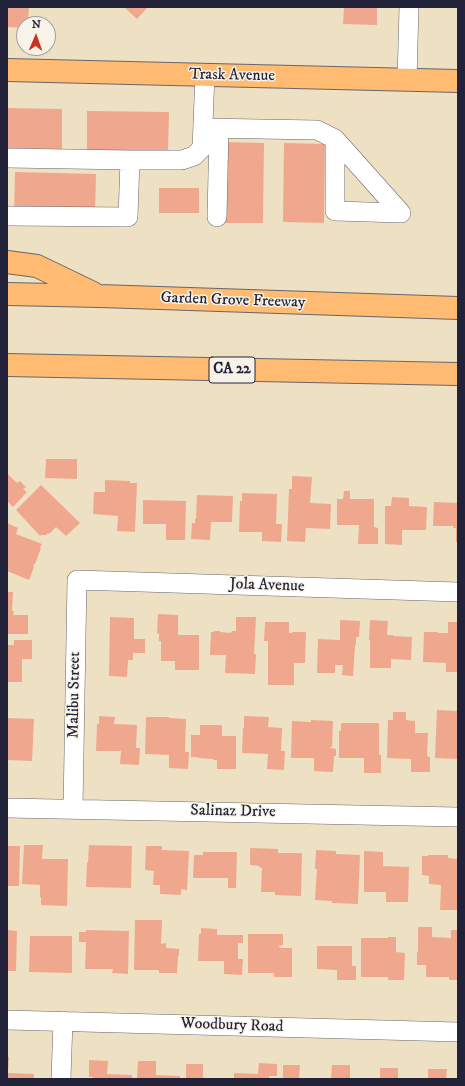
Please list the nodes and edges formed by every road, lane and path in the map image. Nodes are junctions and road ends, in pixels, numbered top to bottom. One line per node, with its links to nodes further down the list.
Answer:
1 (409, 7): 4 (street)
2 (7, 70): 3 (main road, Trask Avenue)
3 (205, 75): 4 (main road, Trask Avenue); 6 (street)
4 (407, 80): 5 (main road, Trask Avenue)
5 (458, 81)
6 (211, 128): 7 (street); 9 (street); 11 (street)
7 (335, 139)
8 (7, 158): 9 (street)
9 (130, 160): 10 (street)
10 (7, 216)
11 (217, 217)
12 (7, 262): 14 (main road)
13 (7, 294): 14 (main road, Garden Grove Freeway)
14 (100, 296): 15 (main road, Garden Grove Freeway)
15 (458, 308)
16 (7, 365): 17 (main road, CA 22)
17 (458, 374)
18 (77, 580): 19 (street, Jola Avenue); 21 (street, Malibu Street)
19 (458, 592)
20 (7, 808): 21 (street, Salinaz Drive)
21 (73, 809): 22 (street, Salinaz Drive)
22 (458, 817)
23 (7, 1020): 24 (street, Woodbury Road)
24 (63, 1021): 25 (street, Woodbury Road); 26 (street)
25 (458, 1032)
26 (61, 1079)

